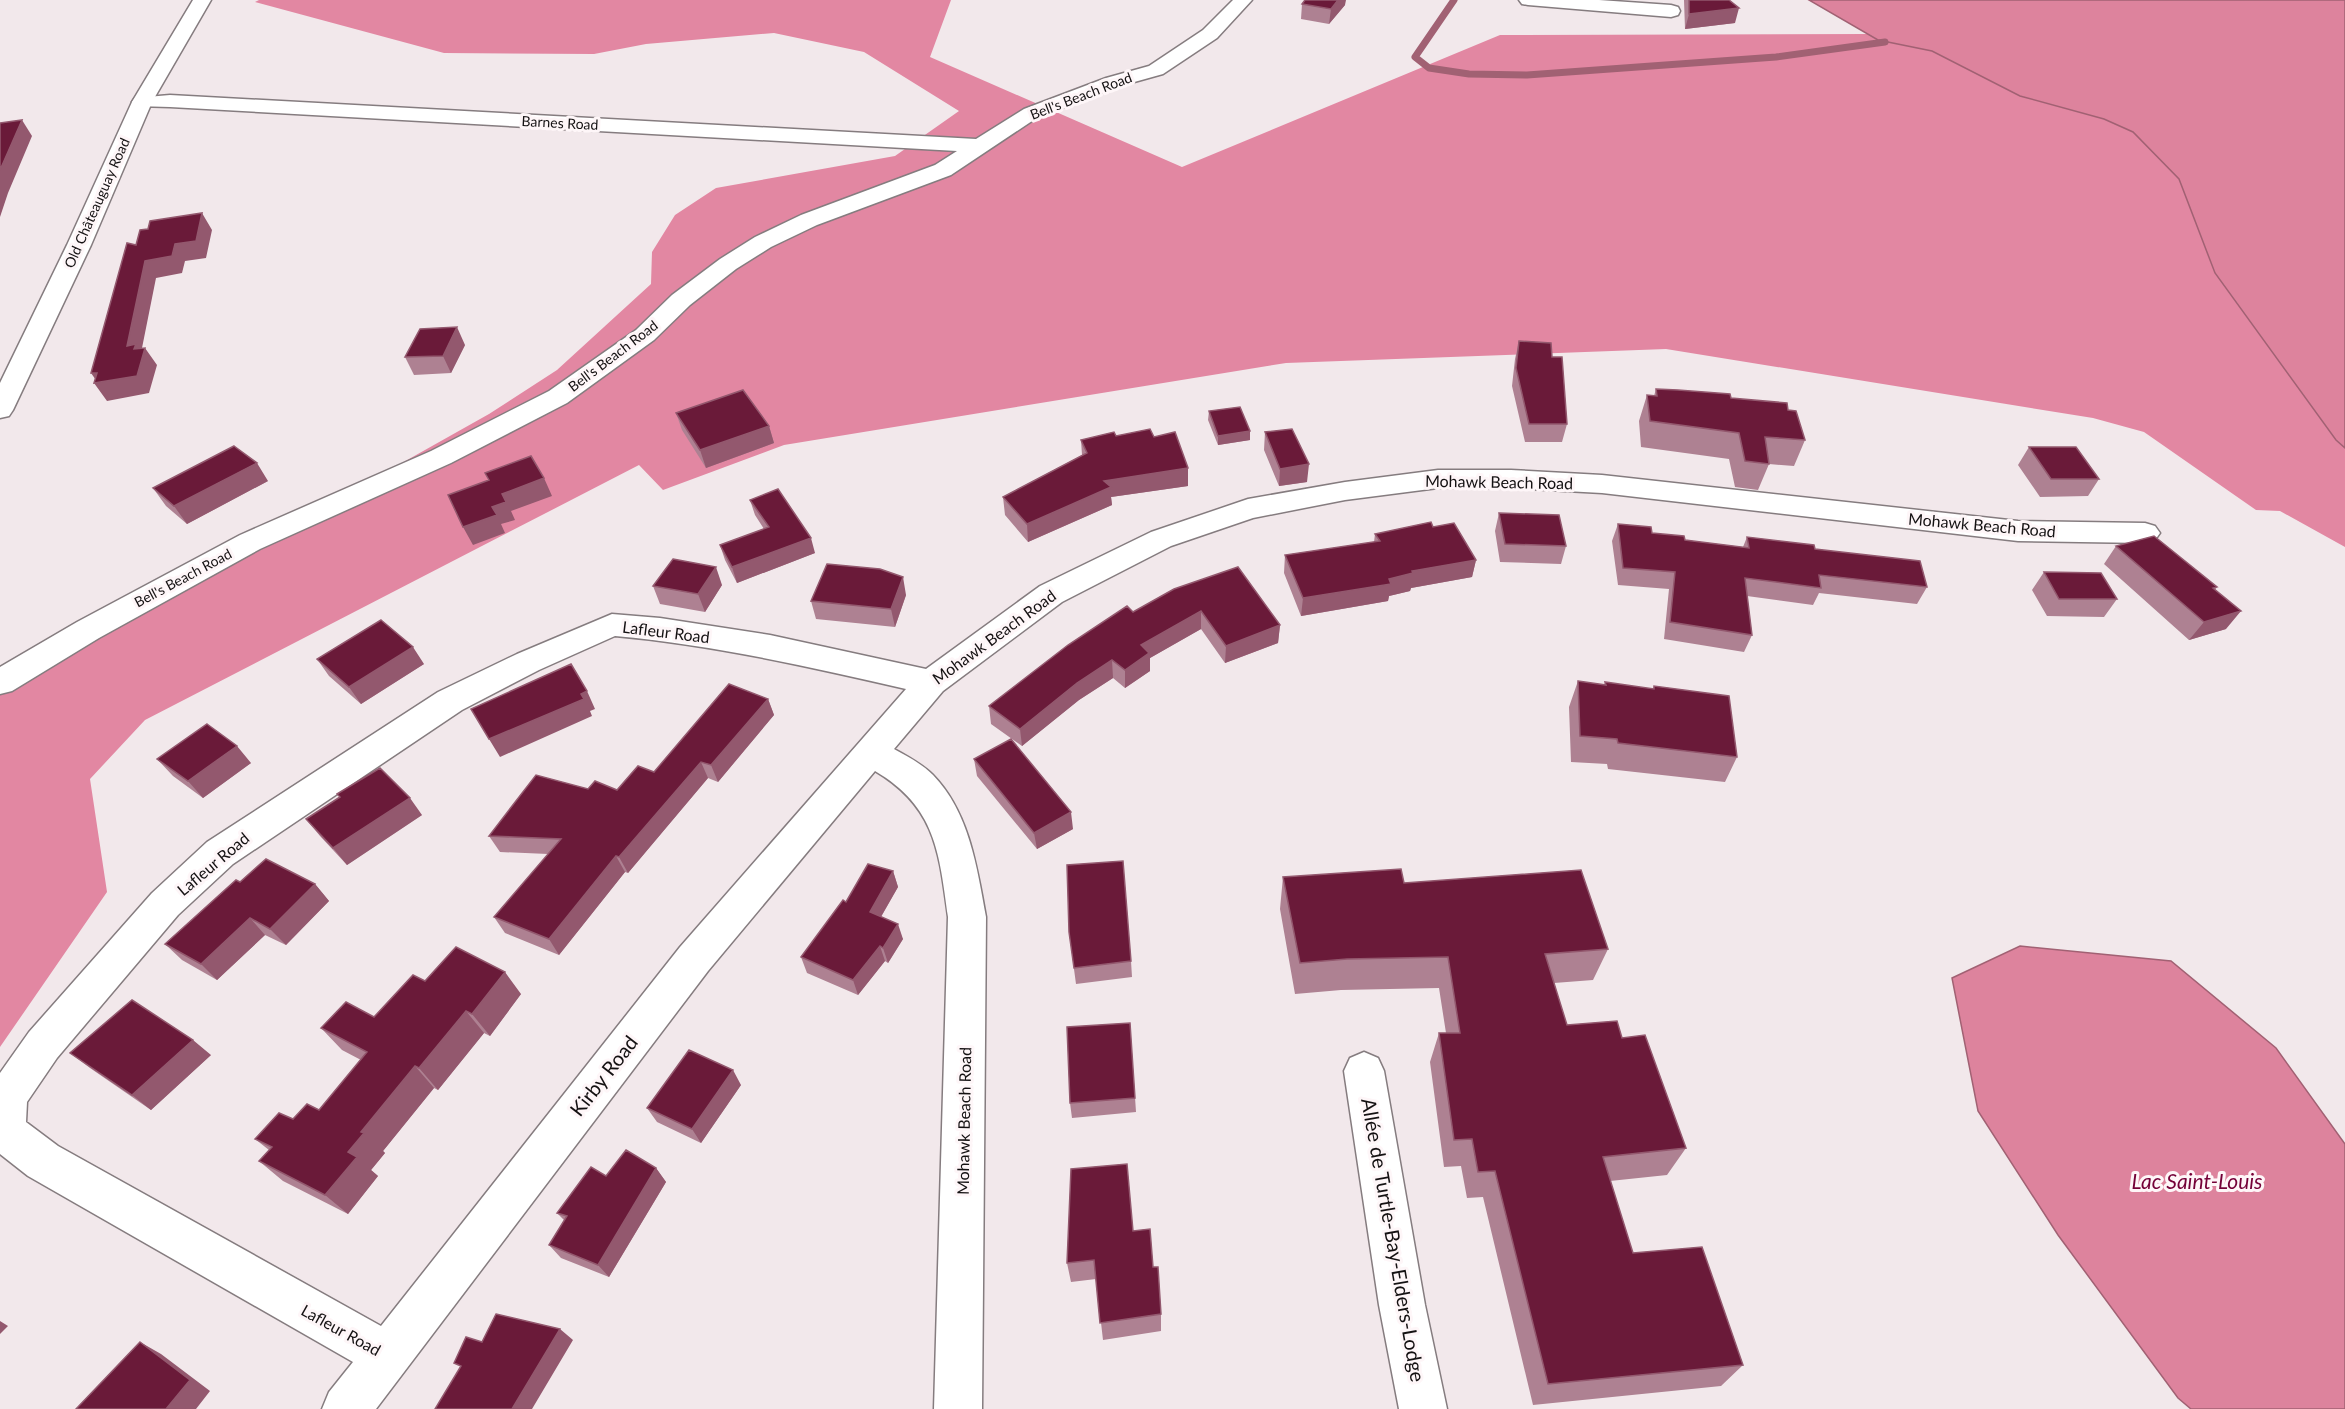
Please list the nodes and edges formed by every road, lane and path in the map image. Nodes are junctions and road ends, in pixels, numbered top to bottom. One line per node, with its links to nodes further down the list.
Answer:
1 (202, 0): 5 (street, Old Châteauguay Road)
2 (1243, 0): 6 (street, Bell's Beach Road)
3 (1528, 0): 4 (street)
4 (1671, 11)
5 (142, 102): 6 (street, Barnes Road); 7 (street, Old Châteauguay Road)
6 (978, 146): 9 (street, Bell's Beach Road)
7 (0, 410)
8 (2145, 533): 10 (street, Mohawk Beach Road)
9 (0, 682)
10 (931, 682): 11 (street, Mohawk Beach Road); 13 (street, Lafleur Road)
11 (870, 751): 13 (street, Kirby Road); 15 (street, Mohawk Beach Road)
12 (1364, 1071): 16 (street, Allée de Turtle-Bay-Elders-Lodge)
13 (388, 1356): 14 (street, Kirby Road)
14 (346, 1409)
15 (958, 1409)
16 (1423, 1409)

